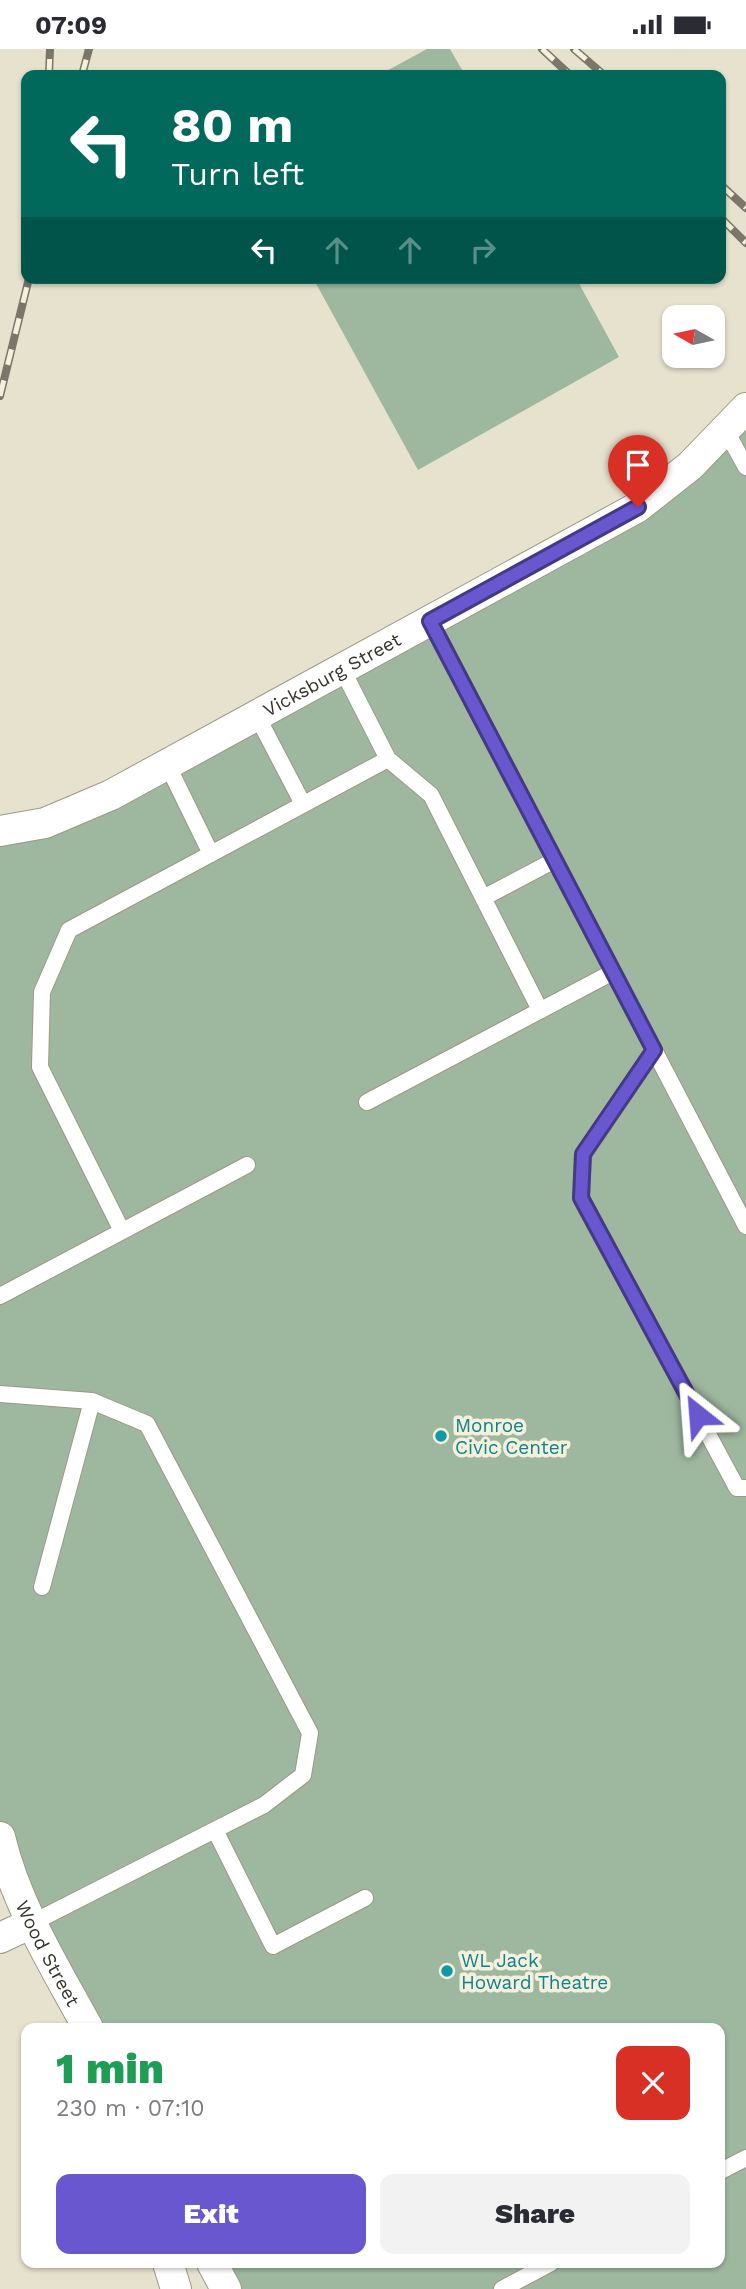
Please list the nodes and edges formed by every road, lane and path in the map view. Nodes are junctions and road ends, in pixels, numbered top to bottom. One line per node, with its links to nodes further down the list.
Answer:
1 (746, 408): 2 (street, Vicksburg Street)
2 (726, 431): 3 (lane); 4 (street, Vicksburg Street)
3 (746, 467)
4 (430, 621): 5 (street, Vicksburg Street); 12 (lane)
5 (341, 669): 6 (street, Vicksburg Street); 7 (lane)
6 (257, 716): 8 (street, Vicksburg Street); 9 (lane)
7 (388, 759): 9 (lane); 13 (lane)
8 (167, 764): 10 (street, Vicksburg Street); 11 (lane)
9 (303, 804): 11 (lane)
10 (0, 831)
11 (211, 854): 20 (lane)
12 (555, 860): 13 (lane); 14 (lane)
13 (483, 898): 15 (lane)
14 (613, 972): 15 (lane); 16 (lane)
15 (541, 1010): 17 (lane)
16 (654, 1050): 19 (lane); 24 (lane)
17 (368, 1102)
18 (247, 1165): 20 (lane)
19 (746, 1226)
20 (122, 1231): 21 (lane)
21 (0, 1296)
22 (0, 1394): 23 (lane)
23 (92, 1401): 25 (lane); 26 (lane)
24 (746, 1489)
25 (42, 1587)
26 (215, 1831): 28 (lane); 29 (lane)
27 (0, 1837): 29 (street, Wood Street)
28 (365, 1898)
29 (32, 1923): 30 (street); 31 (street, Wood Street)
30 (0, 1938)
31 (85, 2023)
32 (746, 2158): 33 (lane)
33 (725, 2169)
34 (170, 2268): 37 (street)
35 (215, 2268): 38 (street)
36 (542, 2268): 39 (lane)
37 (176, 2289)
38 (226, 2289)
39 (502, 2289)

